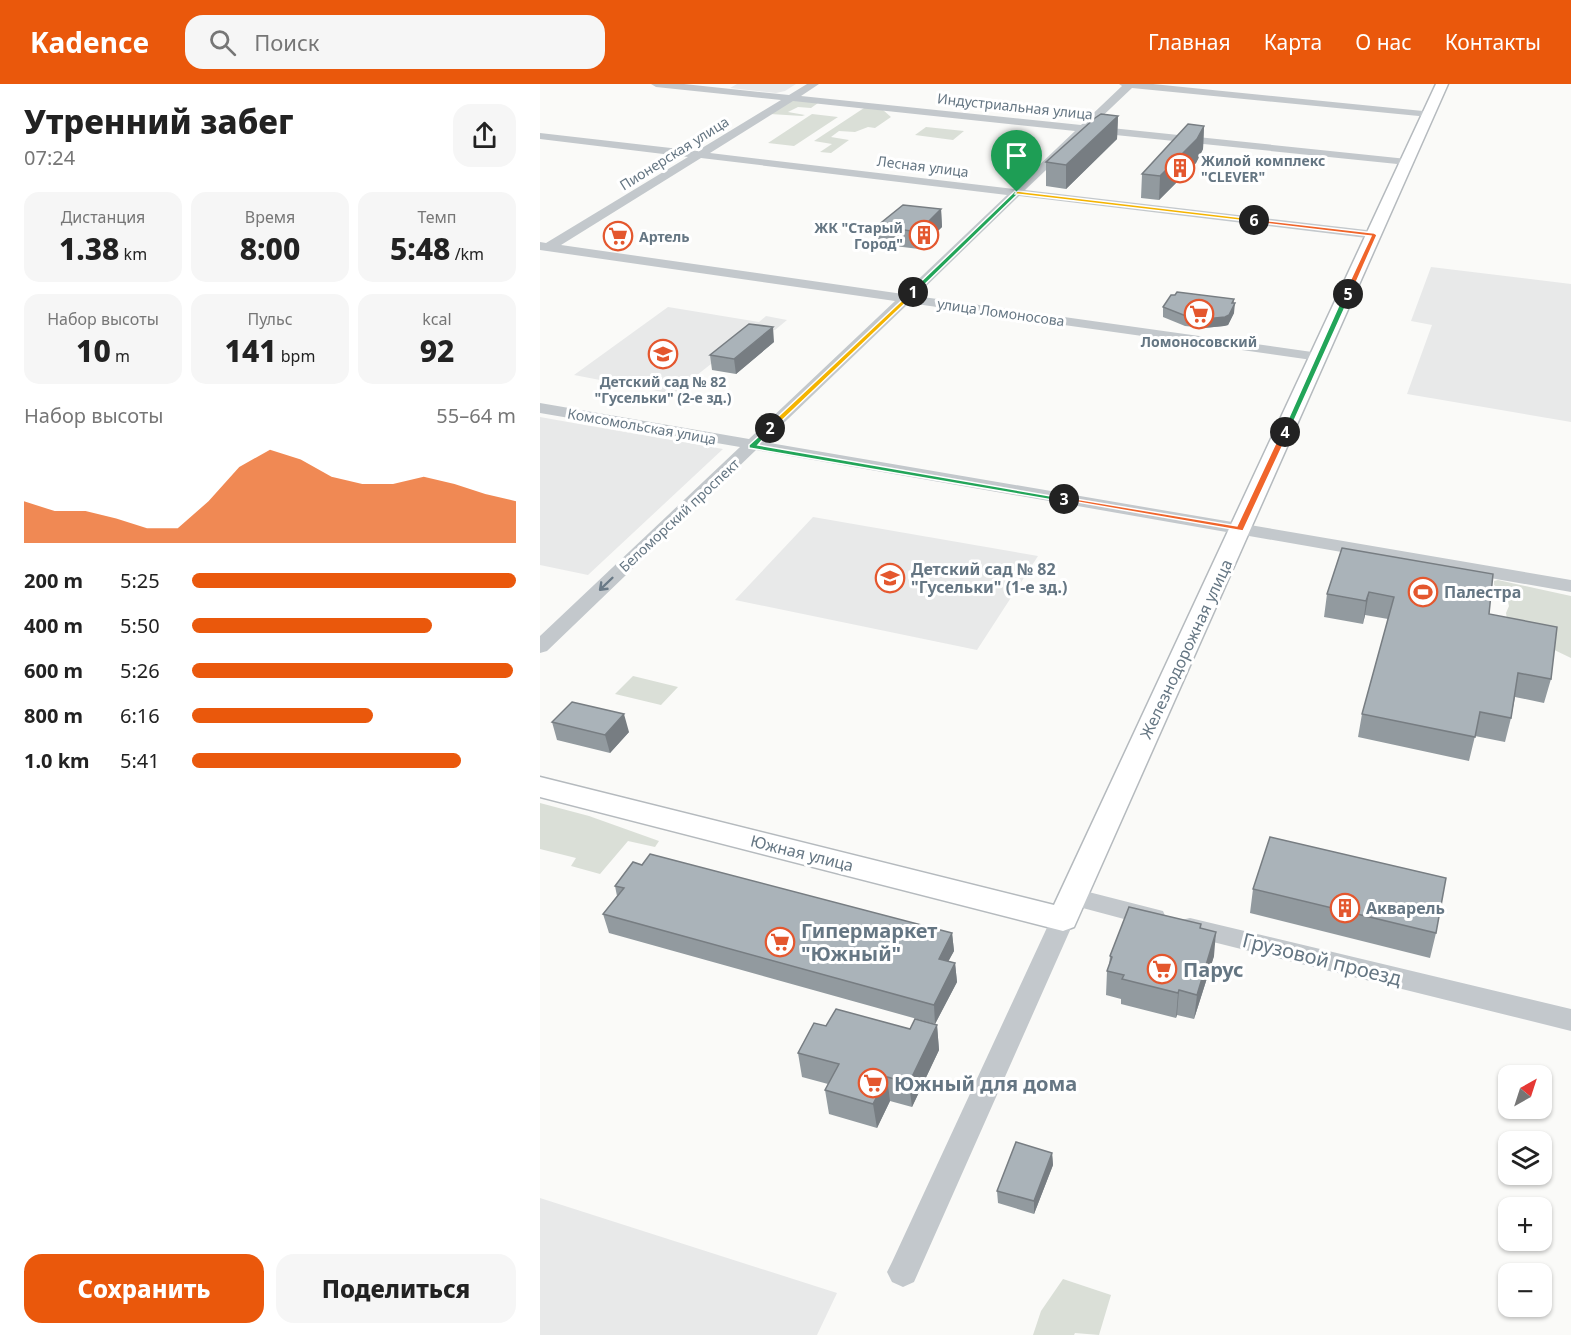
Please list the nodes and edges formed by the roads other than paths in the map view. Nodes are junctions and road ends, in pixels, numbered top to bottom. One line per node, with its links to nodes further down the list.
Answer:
1 (656, 84): 6 (street, Индустриальная улица)
2 (814, 84): 6 (street, Пионерская улица)
3 (1124, 84): 4 (street)
4 (1129, 84): 7 (street); 8 (street, Беломорский проспект)
5 (1442, 84): 7 (main road, Железнодорожная улица)
6 (792, 98): 8 (street, Индустриальная улица); 10 (street, Пионерская улица)
7 (1429, 114): 11 (main road, Железнодорожная улица)
8 (1084, 128): 11 (street, Индустриальная улица); 12 (street, Беломорский проспект)
9 (540, 136): 10 (street, Лесная улица)
10 (700, 155): 12 (street, Лесная улица); 14 (street, Пионерская улица)
11 (1407, 162): 13 (main road, Железнодорожная улица)
12 (1017, 192): 13 (street, Лесная улица); 15 (street, Беломорский проспект)
13 (1374, 235): 16 (main road, Железнодорожная улица)
14 (545, 247): 15 (street, улица Ломоносова)
15 (907, 298): 16 (street, улица Ломоносова); 18 (street, Беломорский проспект)
16 (1319, 357): 19 (main road, Железнодорожная улица)
17 (540, 408): 18 (street, Комсомольская улица)
18 (752, 446): 19 (street, Комсомольская улица); 21 (street, Беломорский проспект, one-way to 21)
19 (1240, 529): 20 (street, Комсомольская улица); 23 (main road, Железнодорожная улица)
20 (1571, 586)
21 (540, 646)
22 (540, 787): 23 (main road, Южная улица)
23 (1068, 908): 24 (street, Грузовой проезд); 25 (street)
24 (1571, 1020)
25 (903, 1272)

